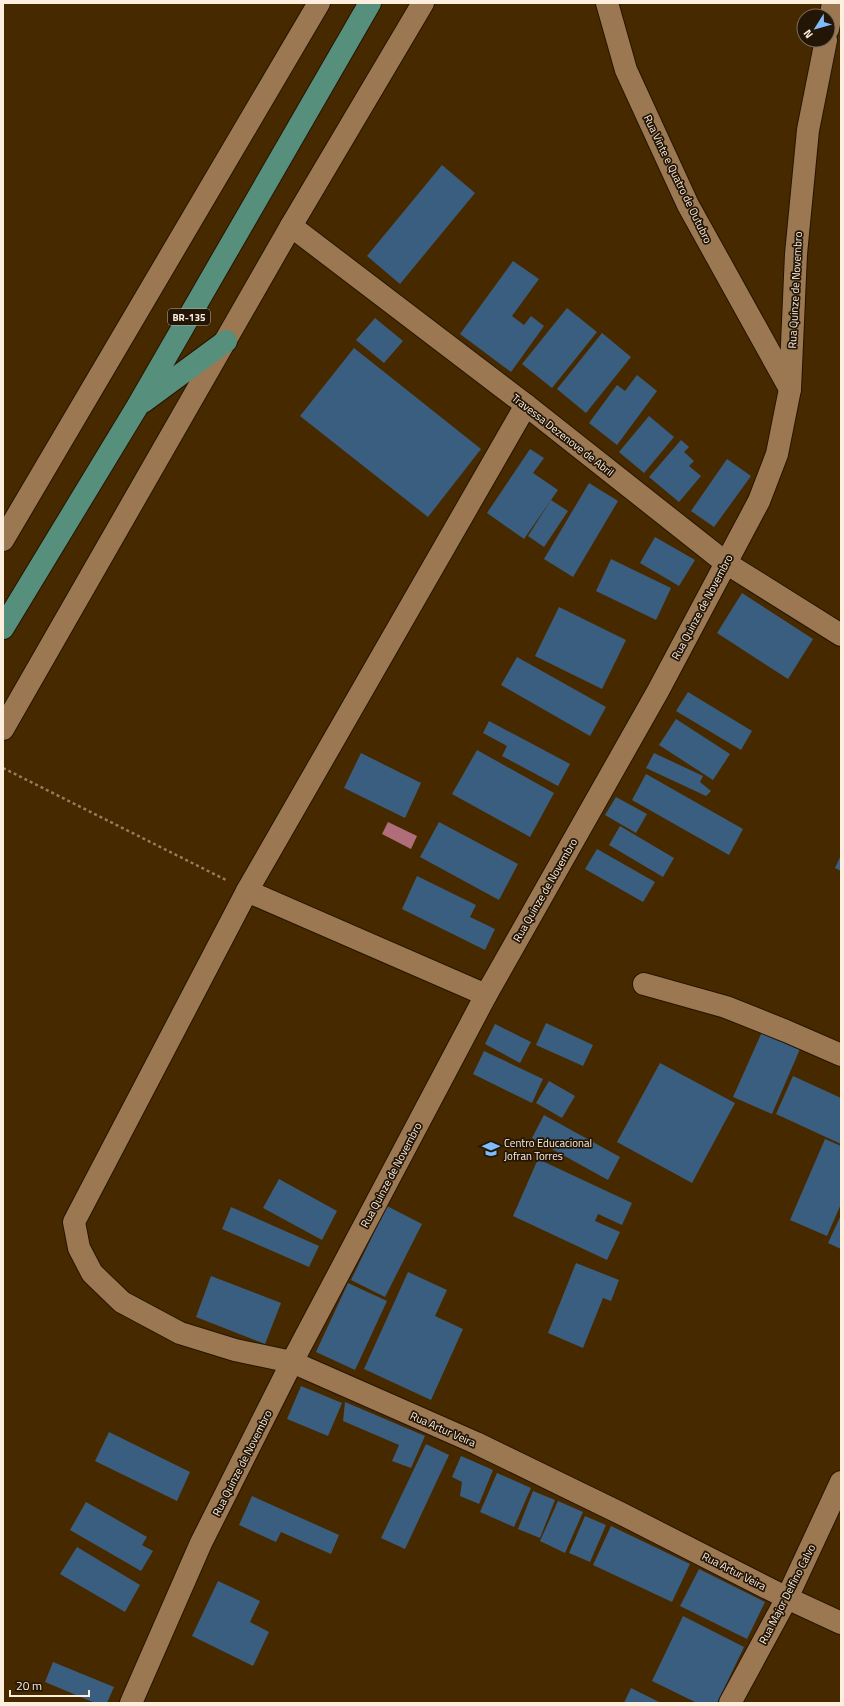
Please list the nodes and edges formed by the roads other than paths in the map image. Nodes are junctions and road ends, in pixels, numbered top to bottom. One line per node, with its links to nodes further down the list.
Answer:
1 (319, 3): 11 (street)
2 (370, 3): 10 (main road, BR-135)
3 (423, 3): 6 (street)
4 (607, 3): 8 (street, Rua Vinte e Quatro de Outubro)
5 (824, 48): 8 (street, Rua Quinze de Novembro)
6 (291, 226): 7 (street); 9 (street, Travessa Dezenove de Abril)
7 (226, 341): 10 (main road); 15 (street)
8 (790, 389): 12 (street, Rua Quinze de Novembro)
9 (526, 405): 12 (street, Travessa Dezenove de Abril); 16 (street)
10 (137, 407): 13 (main road, BR-135)
11 (3, 540)
12 (726, 563): 14 (street, Travessa Dezenove de Abril); 18 (street, Rua Quinze de Novembro)
13 (3, 628)
14 (841, 635)
15 (3, 729)
16 (248, 891): 18 (street); 20 (street, Rua Artur Veira)
17 (644, 984): 19 (street)
18 (486, 995): 20 (street, Rua Quinze de Novembro)
19 (841, 1055)
20 (292, 1362): 22 (street, Rua Artur Veira); 24 (street, Rua Quinze de Novembro)
21 (841, 1482): 22 (street, Rua Major Delfino Calvo)
22 (787, 1598): 23 (street, Rua Artur Veira); 25 (street, Rua Major Delfino Calvo)
23 (841, 1623)
24 (131, 1703)
25 (730, 1703)

